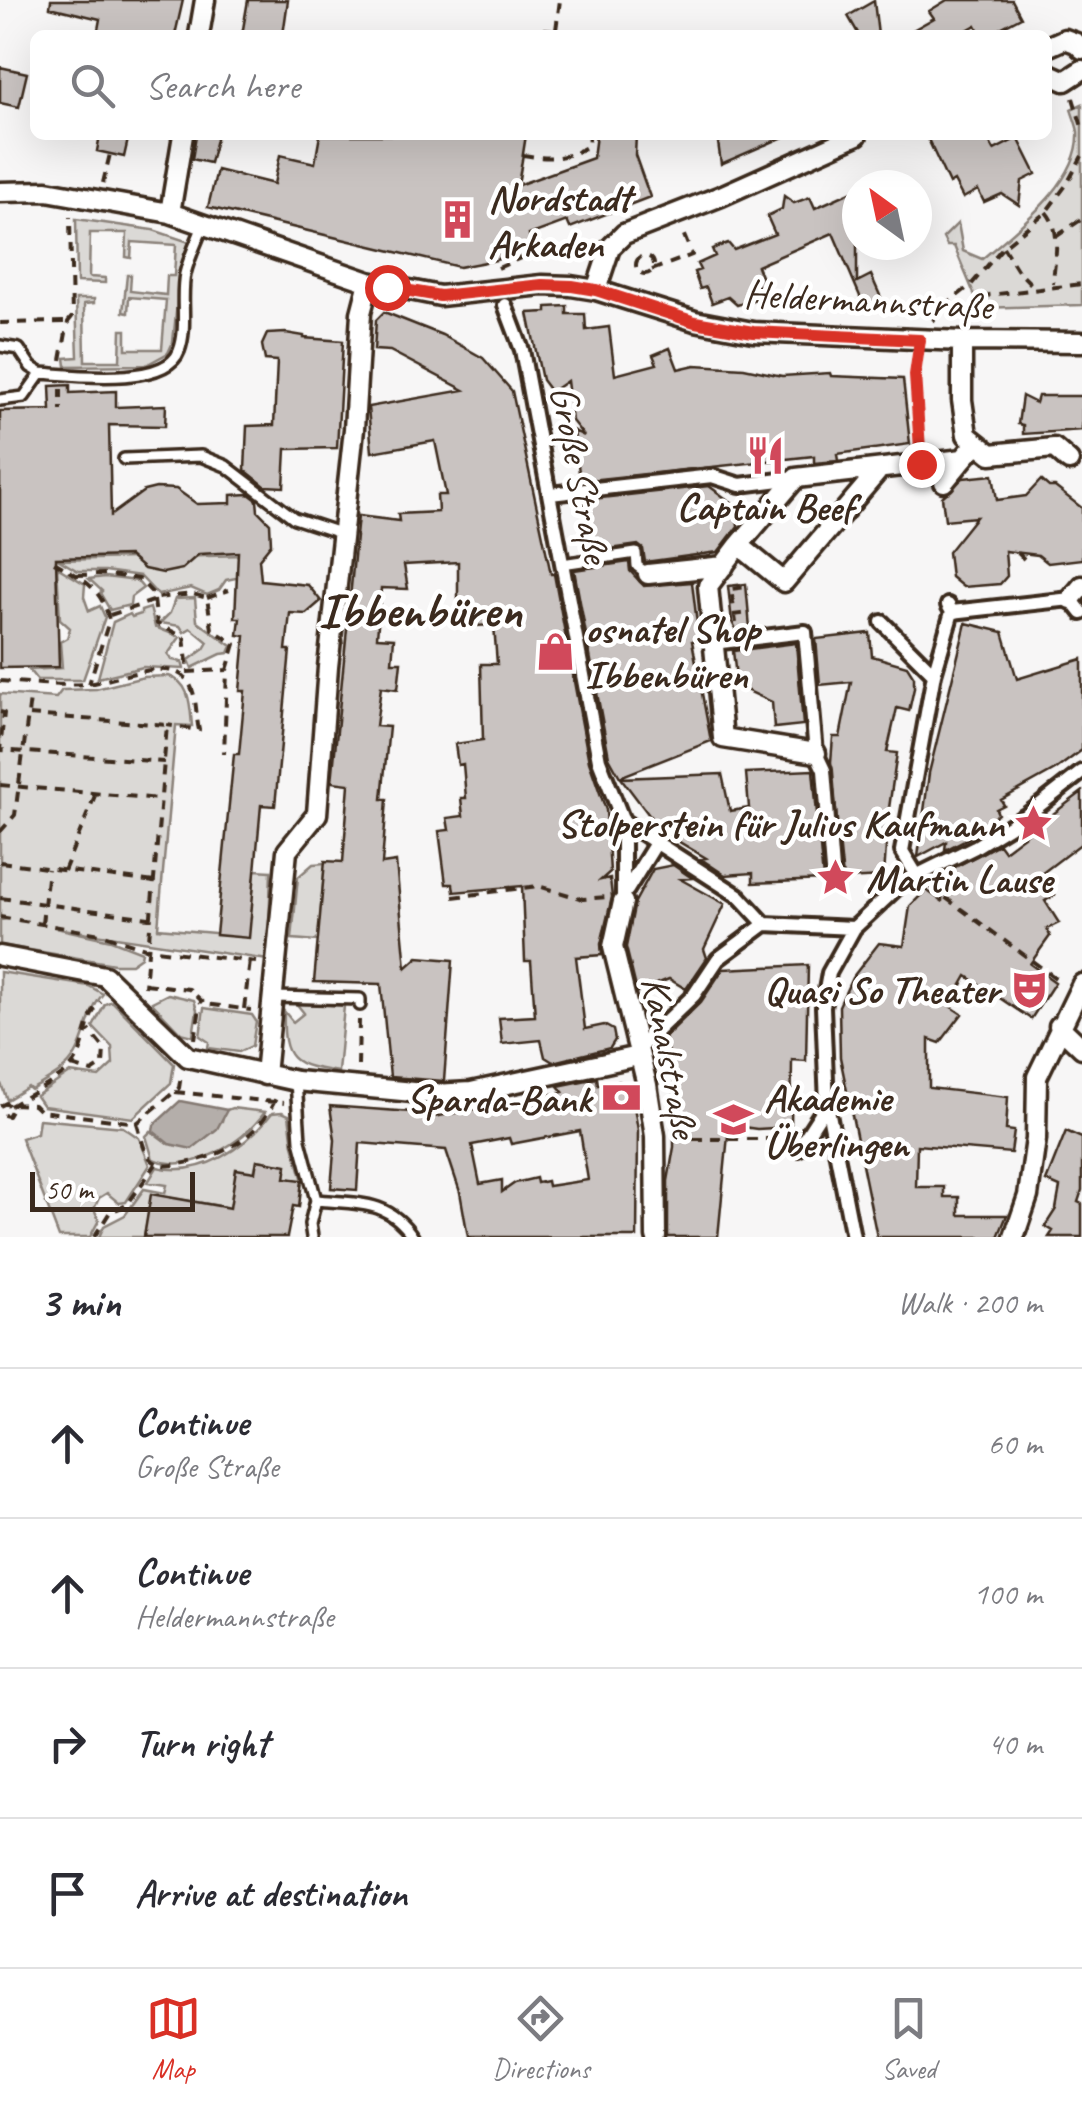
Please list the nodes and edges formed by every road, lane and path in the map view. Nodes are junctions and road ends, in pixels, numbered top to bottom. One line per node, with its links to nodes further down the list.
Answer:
1 (205, 0): 4 (street)
2 (560, 0): 6 (path)
3 (544, 29): 5 (path)
4 (200, 30)
5 (549, 30)
6 (559, 30)
7 (1052, 43): 8 (street)
8 (1080, 44)
9 (1082, 70): 10 (street)
10 (1052, 74)
11 (1064, 98): 12 (path)
12 (1082, 127)
13 (181, 140): 23 (street)
14 (589, 140): 17 (path)
15 (845, 140): 24 (street)
16 (110, 154): 19 (path)
17 (522, 154)
18 (1082, 156): 22 (path)
19 (101, 191)
20 (0, 192): 23 (street)
21 (70, 212): 38 (path)
22 (1046, 212): 27 (path); 28 (path)
23 (170, 213): 26 (street)
24 (675, 214): 31 (path); 36 (street)
25 (1082, 218): 27 (path)
26 (204, 223): 32 (street); 46 (lane)
27 (1057, 236): 34 (path)
28 (1003, 247): 35 (path); 40 (path)
29 (541, 248): 30 (path)
30 (498, 268)
31 (652, 270)
32 (370, 282): 36 (street); 58 (street)
33 (1082, 284): 34 (path)
34 (1053, 286): 35 (path)
35 (1035, 288): 42 (path)
36 (596, 290): 40 (street, Heldermannstraße)
37 (505, 305): 57 (street, Große Straße)
38 (68, 322): 39 (path); 46 (path)
39 (0, 323)
40 (920, 340): 41 (street, Heldermannstraße); 53 (path)
41 (962, 341): 42 (street, Heldermannstraße); 49 (street)
42 (990, 342): 43 (street, Heldermannstraße)
43 (1082, 342)
44 (0, 346): 45 (lane)
45 (41, 374): 46 (lane); 47 (lane)
46 (60, 374): 48 (path)
47 (0, 400)
48 (62, 410)
49 (976, 444): 50 (street); 52 (street)
50 (1071, 457)
51 (124, 458): 58 (lane)
52 (963, 459): 53 (street); 56 (street)
53 (921, 464): 54 (street)
54 (879, 470): 55 (street); 59 (street)
55 (796, 478): 57 (street); 59 (street)
56 (944, 482)
57 (550, 494): 63 (street, Große Straße)
58 (342, 534): 115 (street)
59 (739, 545): 64 (street)
60 (1018, 553): 61 (path)
61 (1024, 559)
62 (54, 562): 66 (path)
63 (562, 564): 65 (lane); 94 (street, Große Straße)
64 (724, 566): 65 (street); 75 (street)
65 (648, 574)
66 (77, 575): 71 (path); 73 (path)
67 (746, 587): 72 (path)
68 (229, 590): 69 (path)
69 (207, 598): 71 (path); 76 (path)
70 (1078, 599): 78 (street)
71 (155, 600): 73 (path); 77 (path)
72 (749, 613)
73 (108, 616): 80 (path)
74 (882, 622): 78 (street)
75 (714, 644): 86 (street); 86 (street)
76 (227, 670): 77 (path); 87 (path)
77 (186, 674): 80 (path); 84 (path)
78 (934, 674): 100 (street)
79 (0, 681): 80 (path)
80 (90, 684)
81 (30, 700): 83 (path)
82 (0, 712): 85 (path)
83 (29, 715): 84 (path); 85 (path)
84 (167, 726): 88 (path)
85 (24, 752): 88 (path); 91 (path)
86 (816, 753): 102 (street)
87 (224, 754)
88 (164, 762): 93 (path)
89 (1082, 772): 100 (street)
90 (0, 785): 91 (path)
91 (18, 786): 92 (path); 95 (path)
92 (96, 793): 93 (path); 99 (path)
93 (161, 799): 101 (path)
94 (623, 821): 96 (street); 105 (street, Große Straße)
95 (0, 832)
96 (656, 843): 105 (street); 110 (street)
97 (0, 862): 98 (path)
98 (48, 868): 99 (path); 106 (path)
99 (64, 870): 101 (path)
100 (916, 874): 111 (street); 118 (path)
101 (154, 882): 108 (path)
102 (833, 883)
103 (453, 897): 105 (path)
104 (0, 898): 106 (path)
105 (624, 898): 127 (street, Kanalstraße)
106 (44, 904): 108 (path); 109 (path)
107 (0, 917): 109 (path)
108 (150, 918): 112 (path)
109 (42, 924): 112 (path)
110 (765, 924): 111 (street); 127 (street)
111 (854, 928): 136 (street)
112 (148, 949): 114 (path); 117 (path)
113 (0, 956): 116 (street)
114 (250, 961): 115 (path); 122 (path)
115 (276, 964): 120 (street)
116 (114, 982): 123 (street); 125 (path)
117 (145, 984): 119 (path); 123 (path)
118 (1079, 989): 124 (street)
119 (201, 1001): 122 (path); 128 (path)
120 (272, 1005): 121 (lane); 122 (path); 131 (street)
121 (360, 1006): 130 (path)
122 (244, 1009)
123 (143, 1012): 128 (street)
124 (1059, 1026): 126 (street); 150 (street)
125 (88, 1028): 129 (path); 129 (path)
126 (1082, 1048)
127 (637, 1053): 132 (street); 141 (street, Kanalstraße)
128 (184, 1054): 131 (street); 133 (path)
129 (72, 1066): 137 (path)
130 (358, 1070)
131 (265, 1075): 132 (street)
132 (290, 1080): 134 (lane); 135 (path)
133 (174, 1092): 135 (path); 140 (path)
134 (298, 1102): 135 (path); 144 (lane)
135 (273, 1104): 143 (path)
136 (827, 1104): 142 (street); 149 (street)
137 (12, 1105): 138 (path); 139 (path); 140 (path)
138 (0, 1106)
139 (0, 1114)
140 (137, 1124): 143 (path)
141 (655, 1136): 142 (path); 148 (street, Kanalstraße)
142 (802, 1144)
143 (156, 1164): 145 (path)
144 (316, 1200): 146 (lane); 147 (lane)
145 (94, 1237)
146 (312, 1237)
147 (412, 1237)
148 (656, 1237)
149 (853, 1237)
150 (1014, 1237)

